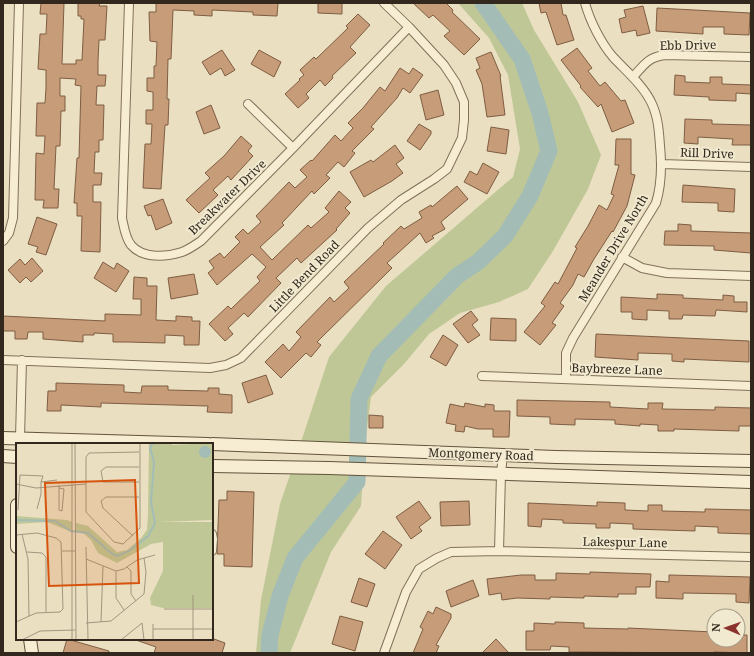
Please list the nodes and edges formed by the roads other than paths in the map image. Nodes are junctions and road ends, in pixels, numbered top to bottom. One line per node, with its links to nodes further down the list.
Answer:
1 (19, 3): 12 (street)
2 (129, 3): 9 (street, Breakwater Drive)
3 (384, 3): 5 (street, Little Bend Road)
4 (585, 3): 7 (street, Meander Drive North)
5 (408, 27): 9 (street, Breakwater Drive); 16 (street, Little Bend Road)
6 (751, 57): 7 (street, Ebb Drive)
7 (633, 77): 10 (street, Meander Drive North)
8 (248, 104): 9 (street)
9 (293, 148)
10 (662, 164): 11 (street, Rill Drive); 13 (street, Meander Drive North)
11 (751, 167)
12 (3, 241)
13 (622, 257): 14 (street); 18 (street, Meander Drive North)
14 (751, 276)
15 (3, 360): 16 (street, Little Bend Road)
16 (22, 360): 21 (street)
17 (482, 376): 18 (street, Baybreeze Lane)
18 (566, 379): 19 (street, Baybreeze Lane)
19 (751, 386)
20 (3, 438): 21 (main road)
21 (20, 441): 22 (main road)
22 (145, 443)
23 (213, 444): 24 (main road, Montgomery Road)
24 (503, 454): 27 (main road, Montgomery Road); 29 (street)
25 (3, 456): 26 (main road)
26 (16, 457)
27 (751, 461)
28 (213, 466): 29 (main road, Montgomery Road)
29 (501, 474): 30 (main road, Montgomery Road); 31 (street)
30 (751, 482)
31 (499, 551): 32 (street, Lakespur Lane); 35 (street, Lakespur Lane)
32 (751, 557)
33 (30, 640): 34 (main road)
34 (32, 653)
35 (384, 653)

